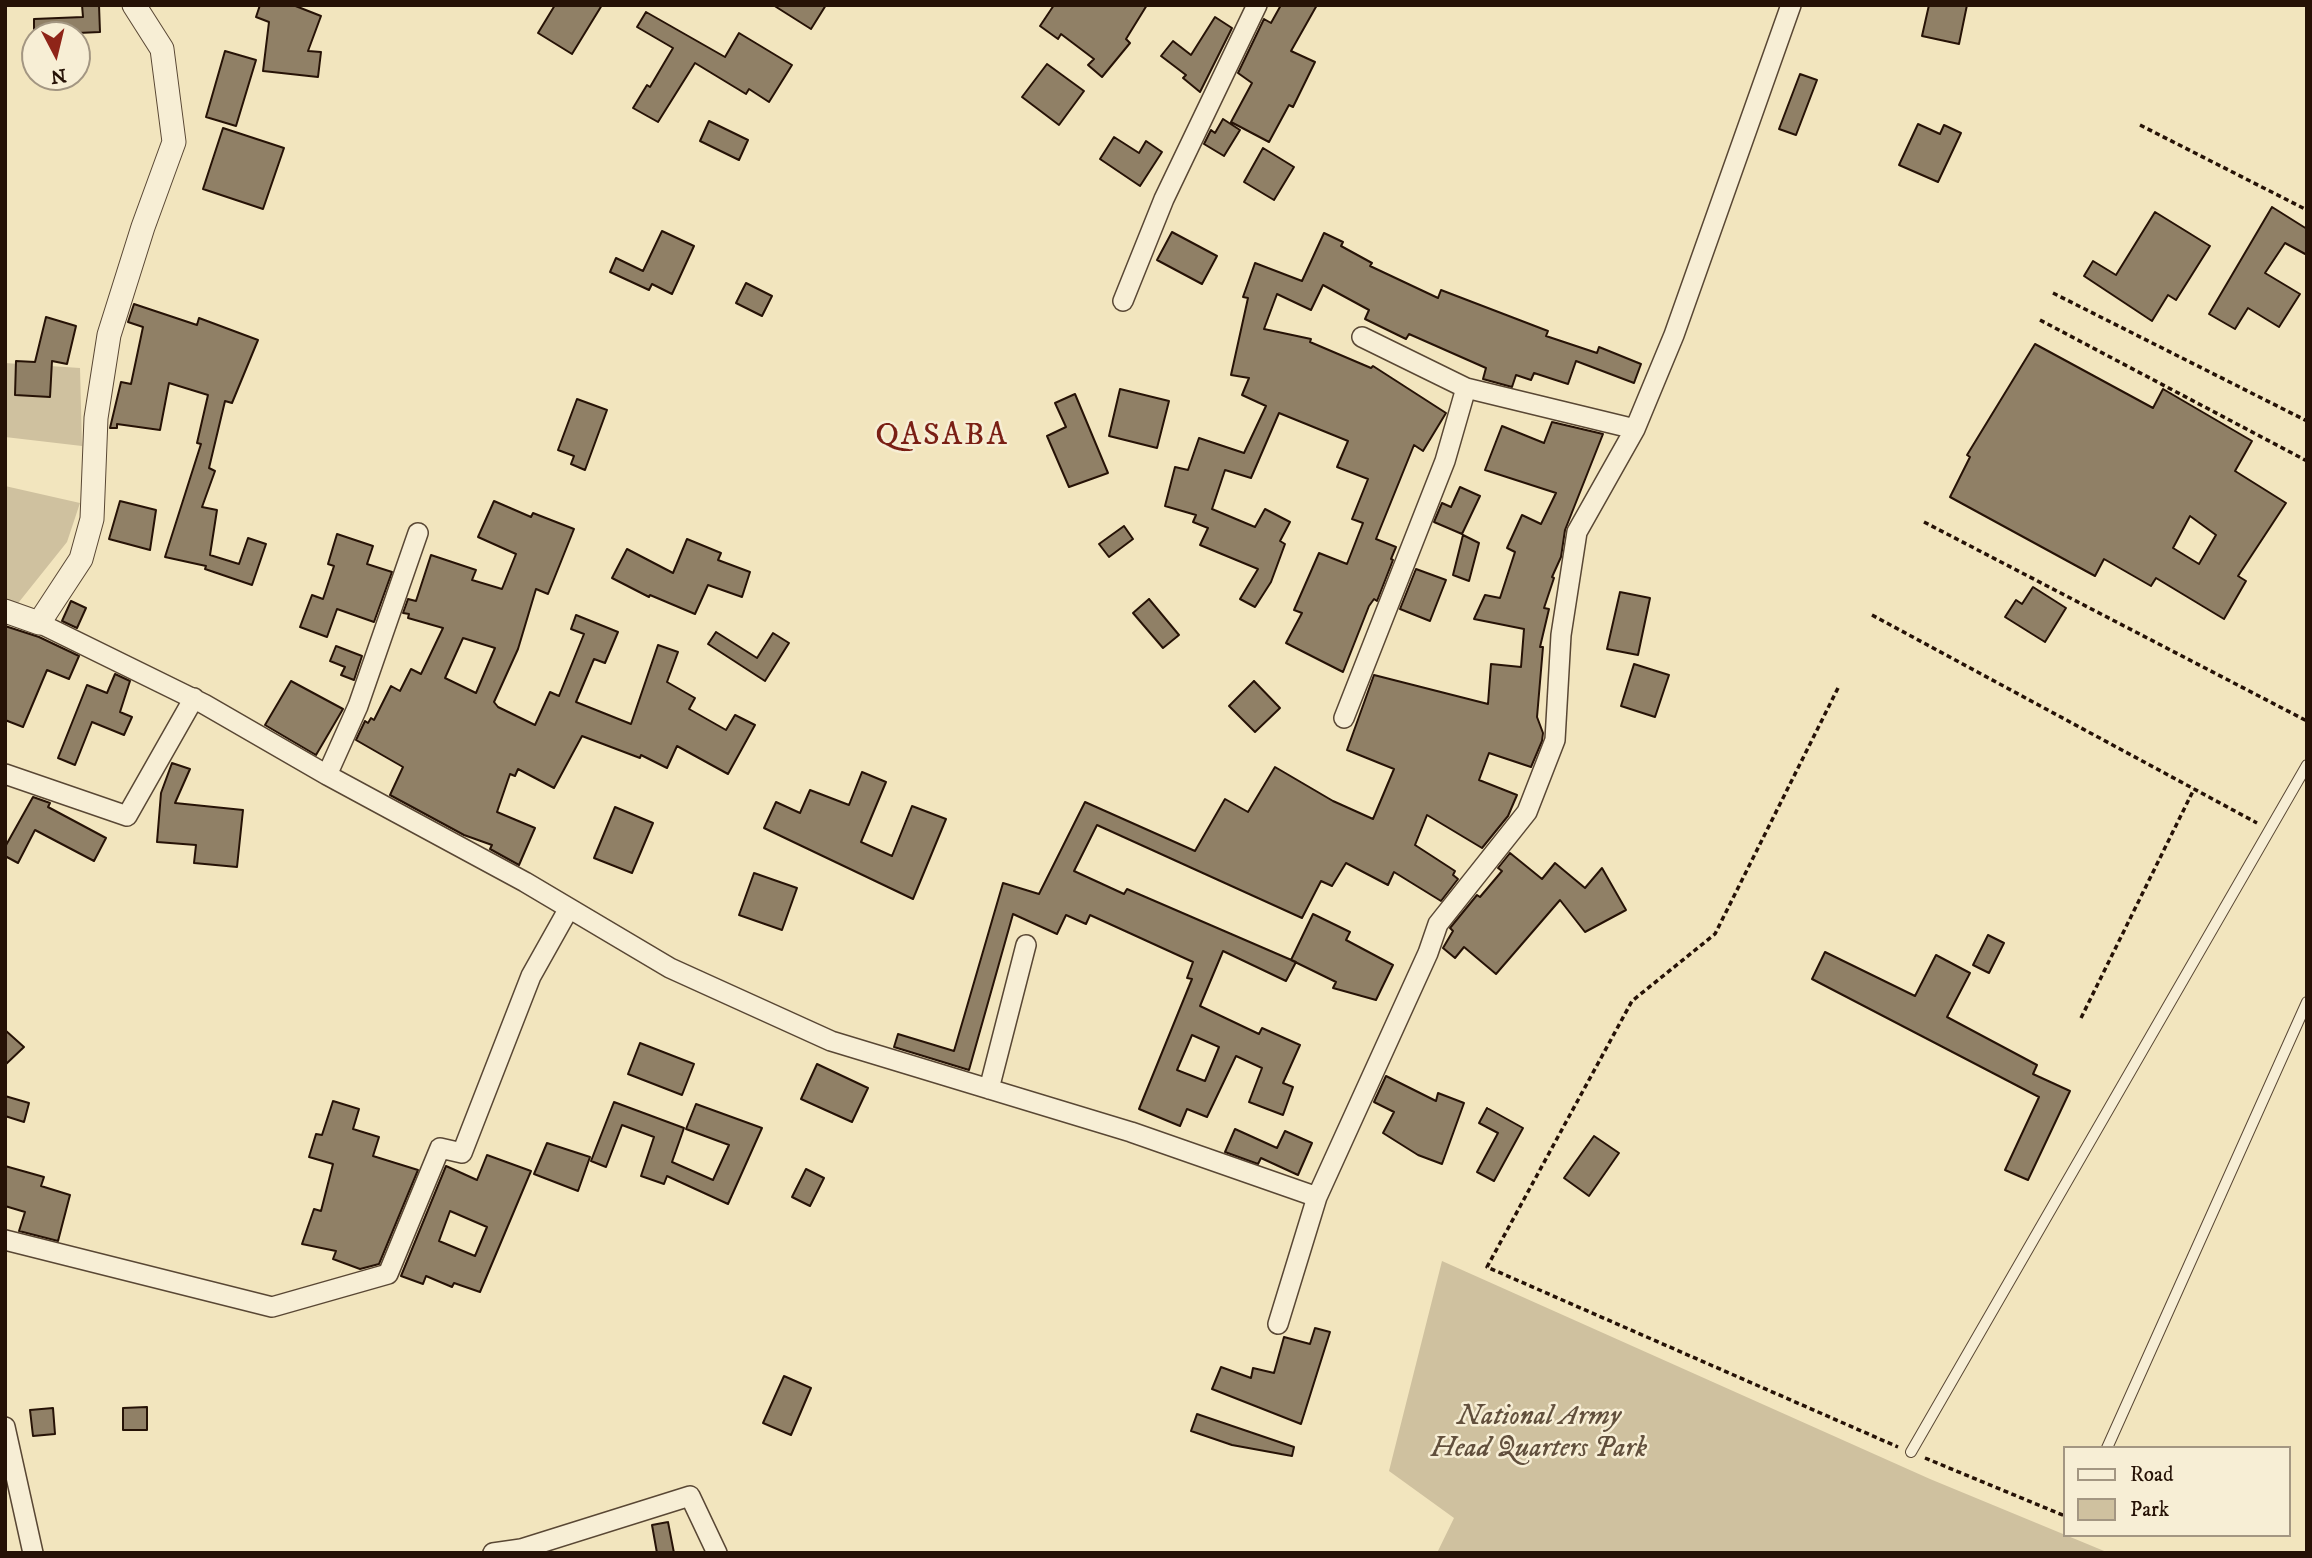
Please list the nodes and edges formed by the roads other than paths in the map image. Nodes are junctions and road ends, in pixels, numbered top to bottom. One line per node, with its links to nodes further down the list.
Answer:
1 (134, 5): 10 (street)
2 (1257, 5): 4 (street)
3 (1791, 5): 7 (street)
4 (1123, 301)
5 (1362, 337): 6 (street)
6 (1466, 388): 7 (street); 12 (street)
7 (1635, 429): 20 (street)
8 (418, 533): 15 (street)
9 (5, 611): 10 (street)
10 (39, 623): 11 (street)
11 (194, 698): 14 (street); 15 (street)
12 (1344, 718)
13 (2307, 765): 25 (lane)
14 (5, 774)
15 (327, 775): 16 (street)
16 (568, 910): 19 (street); 21 (street)
17 (1026, 945): 19 (street)
18 (2307, 1002): 24 (lane)
19 (989, 1089): 20 (street)
20 (1317, 1197): 22 (street)
21 (5, 1240)
22 (1278, 1324)
23 (5, 1427): 26 (street)
24 (2108, 1446)
25 (1911, 1452)
26 (33, 1553)
27 (493, 1553): 28 (street)
28 (717, 1553)

